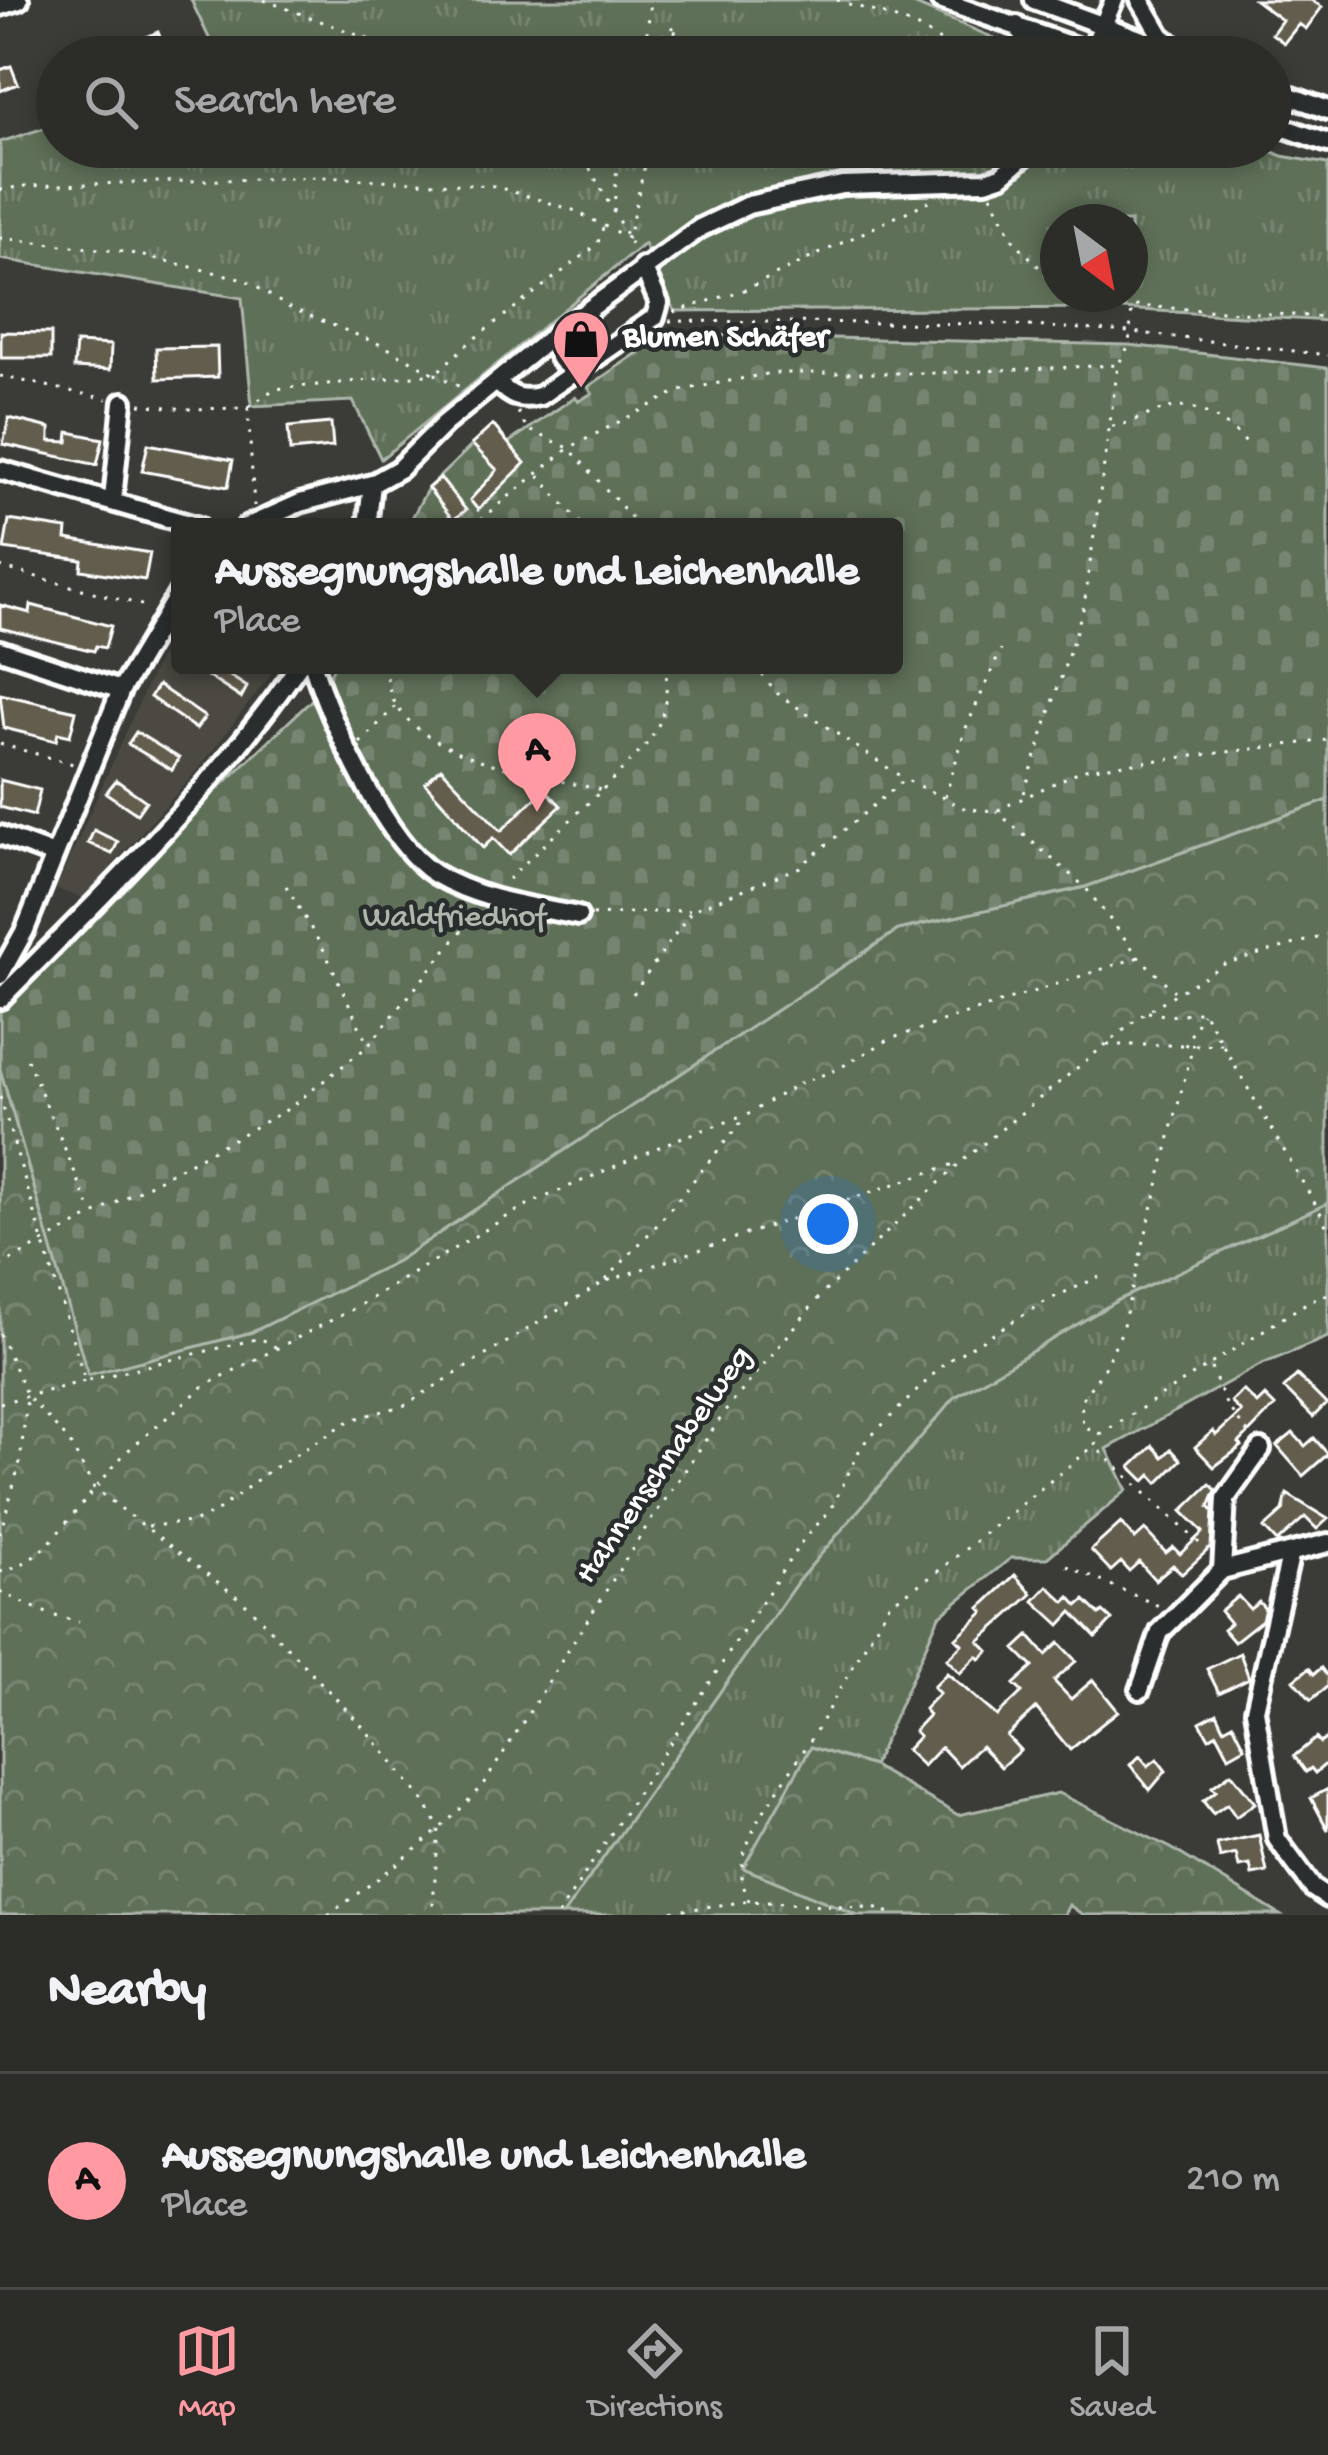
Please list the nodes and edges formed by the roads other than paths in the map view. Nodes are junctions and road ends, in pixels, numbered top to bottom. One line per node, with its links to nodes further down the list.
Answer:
1 (20, 0): 6 (street)
2 (940, 0): 8 (street)
3 (1034, 0): 7 (street)
4 (1114, 0): 7 (street)
5 (1140, 0): 13 (street)
6 (0, 6)
7 (1105, 24): 11 (street); 12 (street)
8 (1017, 25): 9 (street); 10 (street)
9 (1023, 36)
10 (1046, 36)
11 (1101, 36)
12 (1136, 36)
13 (1162, 36)
14 (1292, 97): 15 (street)
15 (1328, 110)
16 (1292, 130): 17 (street)
17 (1328, 143)
18 (1010, 168): 19 (street)
19 (644, 267): 20 (street); 21 (street)
20 (554, 335): 21 (street); 22 (street)
21 (581, 368): 22 (street)
22 (496, 382): 25 (street)
23 (123, 402): 26 (street)
24 (0, 470): 26 (street)
25 (372, 484): 28 (street); 29 (street)
26 (112, 499): 27 (street)
27 (171, 518)
28 (265, 518)
29 (368, 518)
30 (171, 603): 34 (street)
31 (0, 650): 34 (street)
32 (292, 674): 39 (street)
33 (318, 674): 37 (street)
34 (122, 690): 36 (street)
35 (0, 835): 36 (street)
36 (53, 855): 38 (street)
37 (578, 916)
38 (0, 975)
39 (0, 999)
40 (1261, 1449): 43 (street)
41 (1328, 1543): 42 (street)
42 (1290, 1556): 43 (street); 45 (street)
43 (1222, 1567): 44 (street)
44 (1140, 1690)
45 (1328, 1898)

